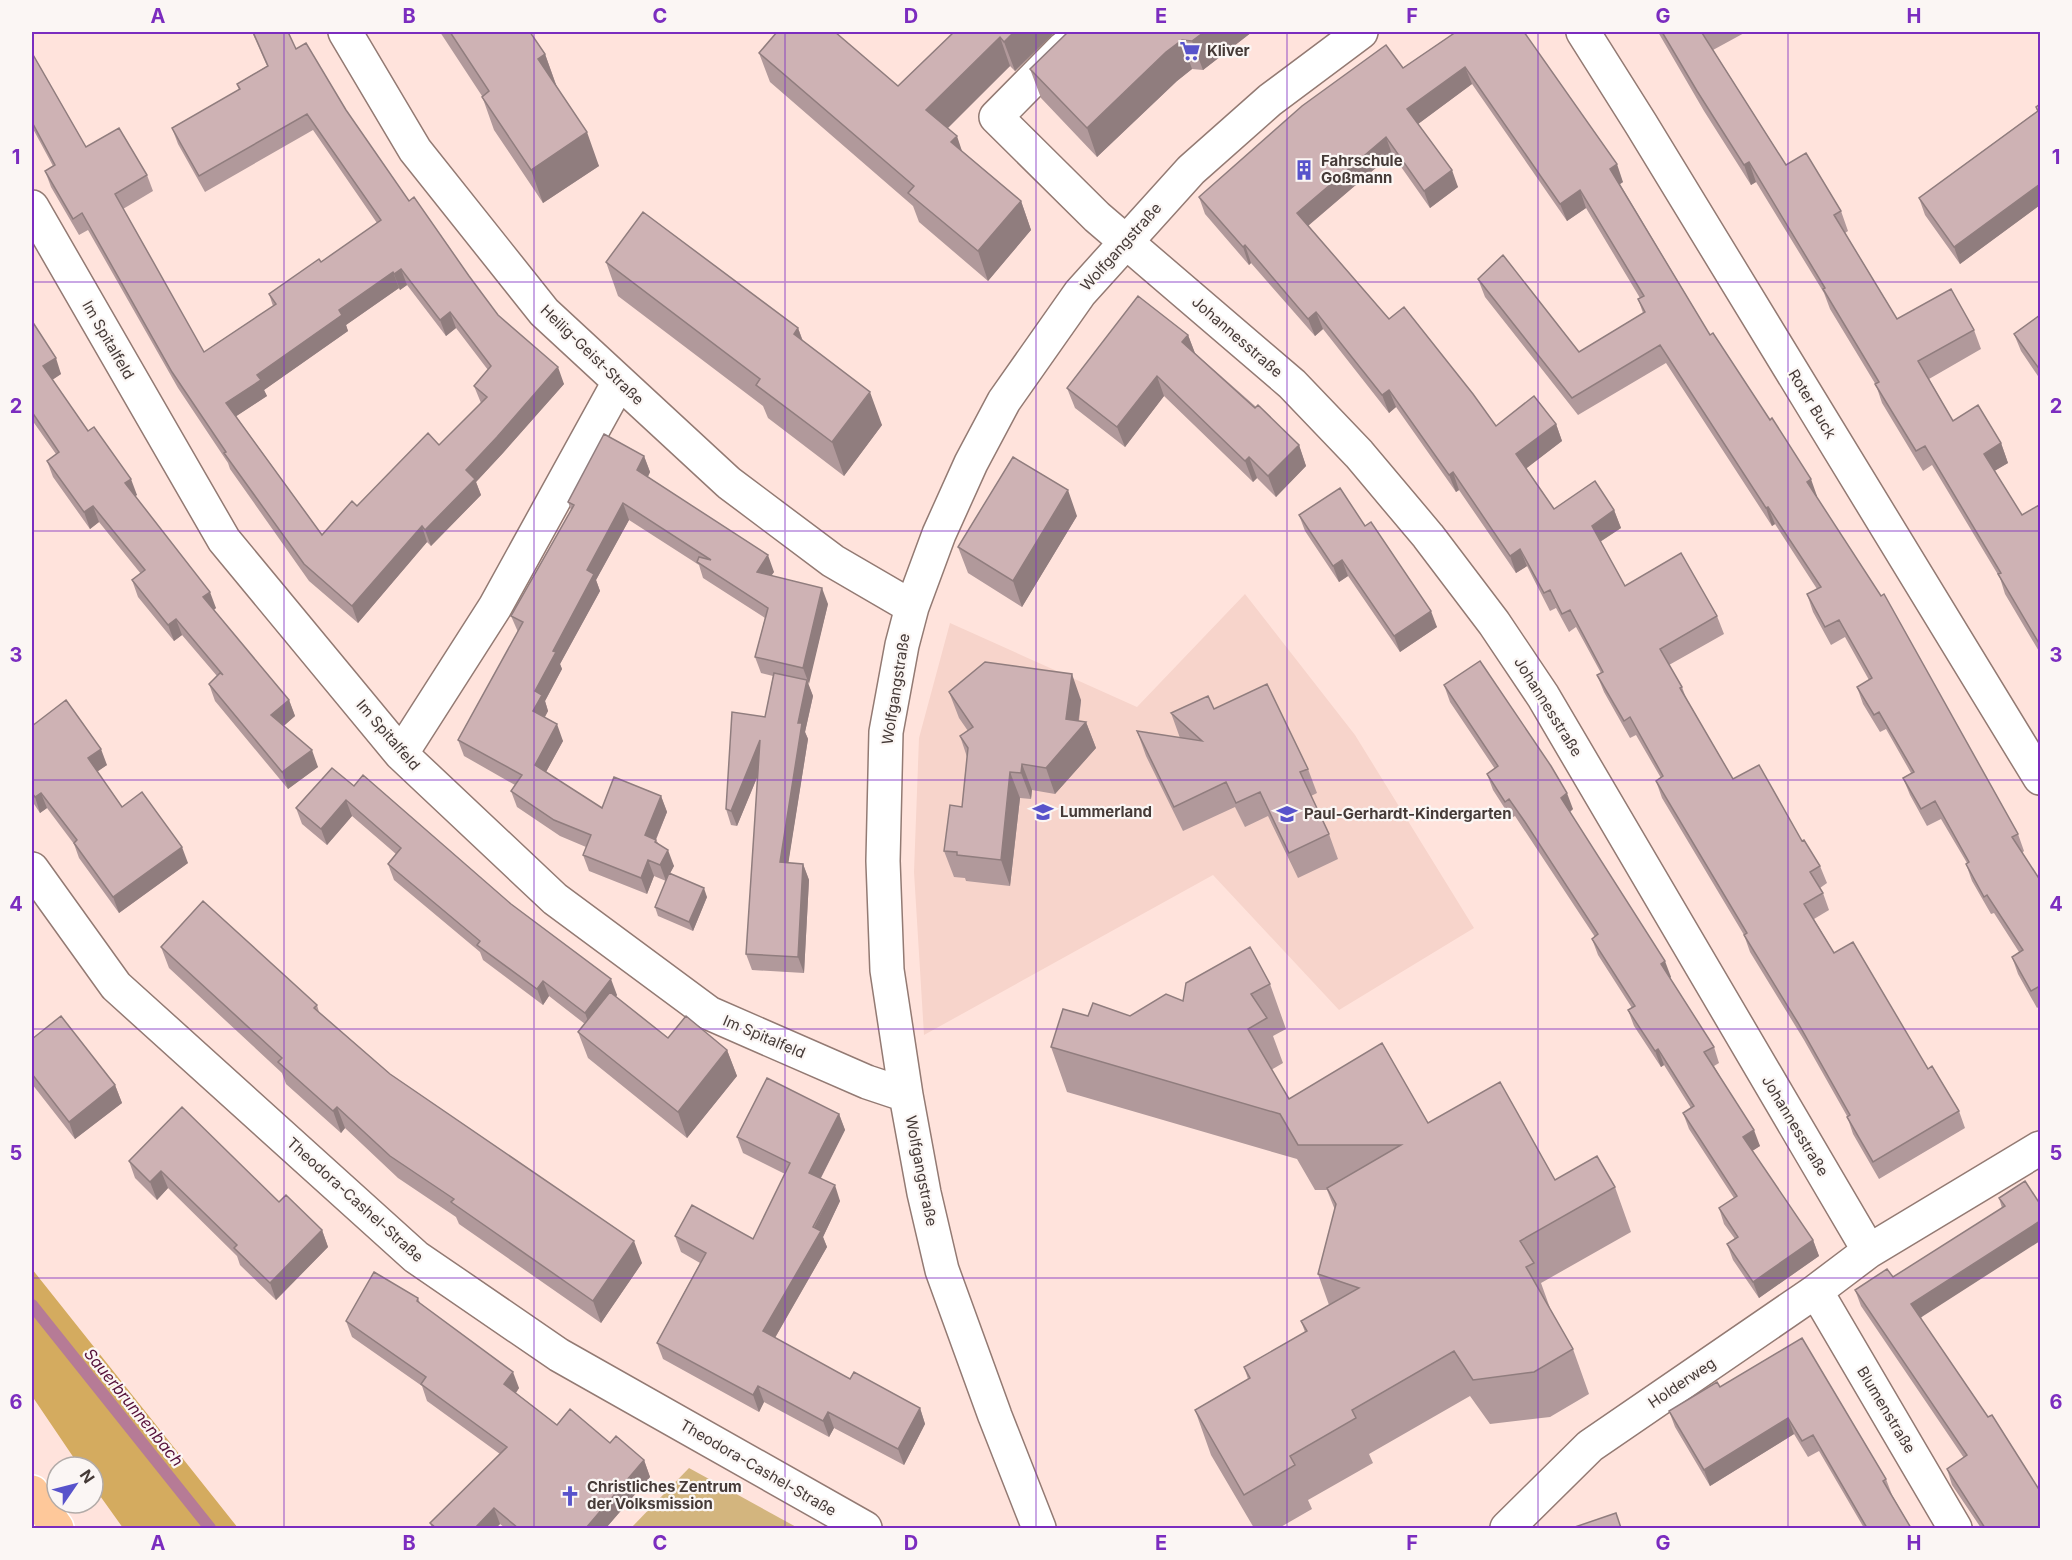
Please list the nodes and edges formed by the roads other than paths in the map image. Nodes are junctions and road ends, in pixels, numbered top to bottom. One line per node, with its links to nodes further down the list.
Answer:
1 (345, 32): 7 (street, Heilig-Geist-Straße)
2 (1084, 32): 6 (street, Johannesstraße)
3 (1361, 32): 6 (street, Wolfgangstraße)
4 (1583, 32): 10 (street, Roter Buck)
5 (32, 207): 9 (street, Im Spitalfeld)
6 (1126, 242): 8 (street, Wolfgangstraße); 14 (street, Johannesstraße)
7 (619, 382): 8 (street, Heilig-Geist-Straße); 9 (street)
8 (912, 607): 12 (street, Wolfgangstraße)
9 (401, 754): 12 (street, Im Spitalfeld)
10 (2040, 778)
11 (32, 869): 18 (street, Theodora-Cashel-Straße)
12 (906, 1095): 19 (street, Wolfgangstraße)
13 (2040, 1148): 14 (street, Holderweg)
14 (1869, 1251): 15 (street, Holderweg)
15 (1816, 1291): 20 (street, Holderweg); 21 (street, Blumenstraße)
16 (32, 1492): 17 (main road)
17 (57, 1528)
18 (865, 1528)
19 (1039, 1528)
20 (1507, 1528)
21 (1956, 1528)

